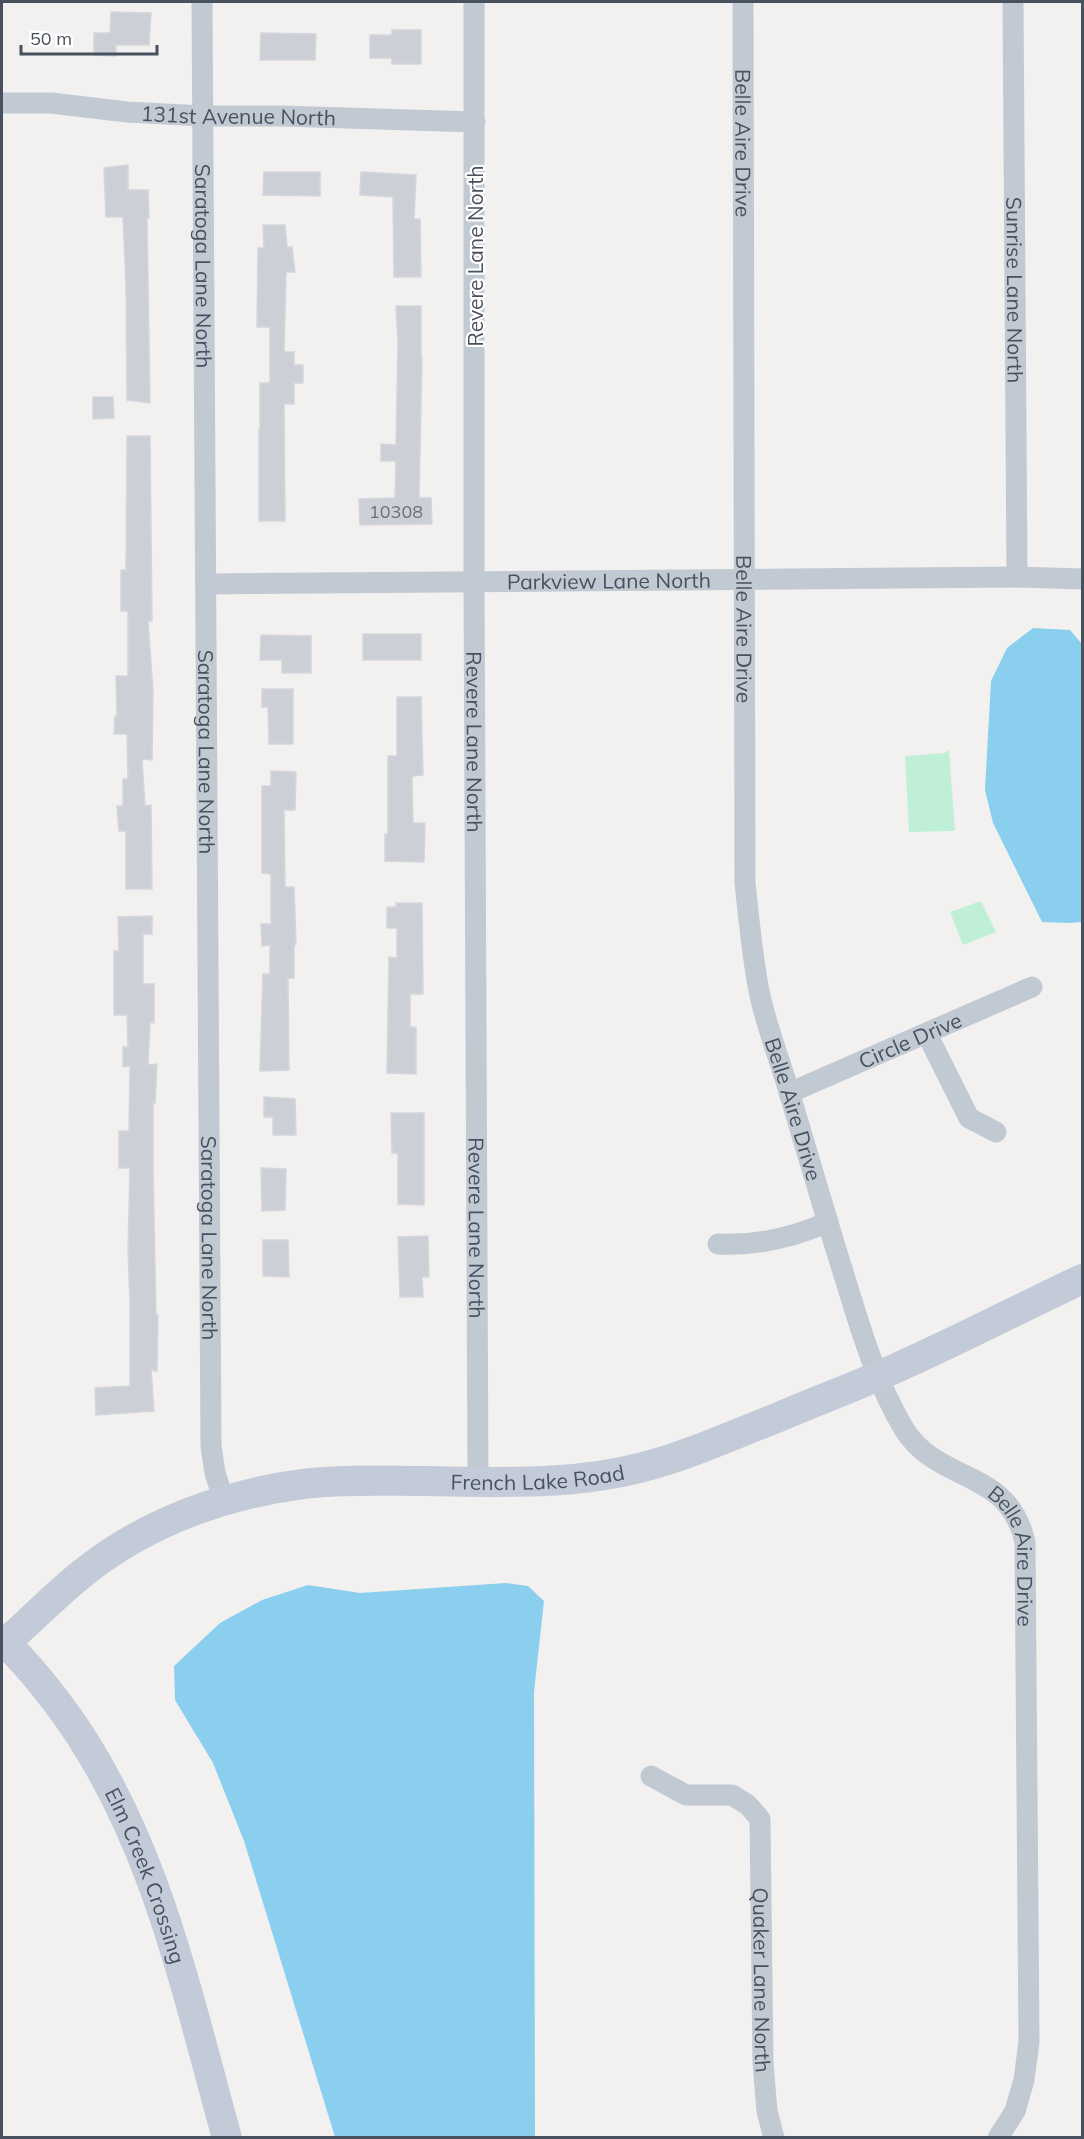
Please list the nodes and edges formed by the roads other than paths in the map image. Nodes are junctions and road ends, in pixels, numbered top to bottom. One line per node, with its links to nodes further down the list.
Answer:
1 (202, 2): 6 (street, Saratoga Lane North)
2 (474, 2): 7 (street, Revere Lane North)
3 (743, 2): 9 (street, Belle Aire Drive)
4 (1013, 2): 8 (street, Sunrise Lane North)
5 (2, 103): 6 (street, 131st Avenue North)
6 (203, 116): 7 (street, 131st Avenue North); 12 (street, Saratoga Lane North)
7 (475, 122): 11 (street, Revere Lane North)
8 (1017, 577): 9 (street, Parkview Lane North); 10 (street, Parkview Lane North)
9 (744, 579): 11 (street, Parkview Lane North); 15 (street, Belle Aire Drive)
10 (1083, 579)
11 (474, 582): 12 (street, Parkview Lane North); 21 (street, Revere Lane North)
12 (207, 584): 22 (street, Saratoga Lane North)
13 (1032, 987): 14 (street, Circle Drive)
14 (927, 1034): 15 (street, Circle Drive); 16 (street)
15 (789, 1093): 17 (street, Belle Aire Drive)
16 (996, 1132)
17 (828, 1222): 18 (street); 20 (street, Belle Aire Drive)
18 (718, 1245)
19 (1083, 1279): 20 (street, French Lake Road)
20 (878, 1376): 21 (street, French Lake Road); 27 (street, Belle Aire Drive)
21 (478, 1482): 22 (street, French Lake Road)
22 (224, 1501): 23 (street, French Lake Road)
23 (2, 1644): 25 (street, Elm Creek Crossing)
24 (651, 1776): 26 (street, Quaker Lane North)
25 (227, 2138)
26 (774, 2138)
27 (998, 2138)

